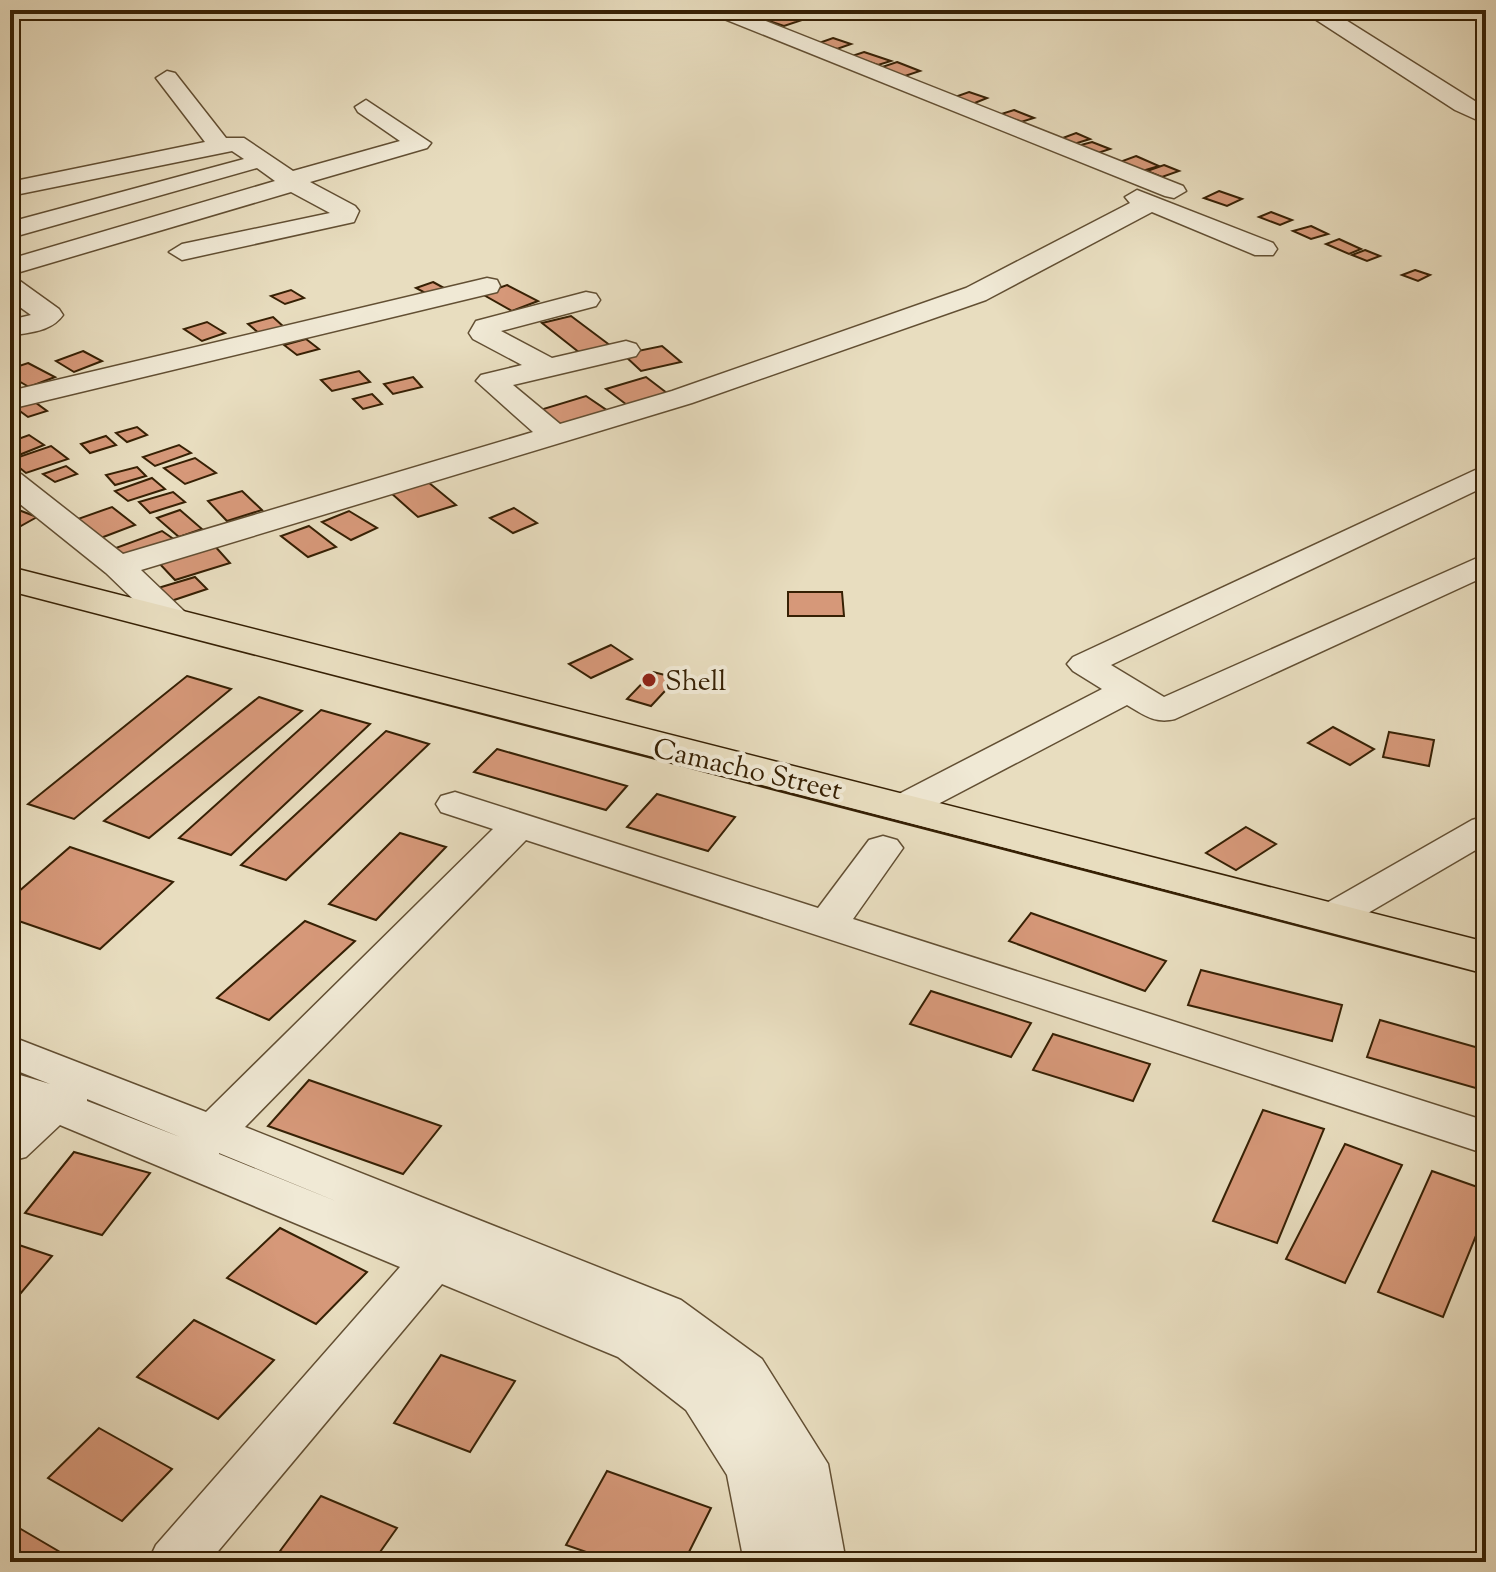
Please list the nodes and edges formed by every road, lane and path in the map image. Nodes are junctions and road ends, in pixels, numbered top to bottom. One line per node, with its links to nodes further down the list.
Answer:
1 (25, 10): 4 (street)
2 (719, 10): 13 (street)
3 (1311, 10): 8 (street)
4 (10, 12)
5 (167, 78): 9 (street)
6 (366, 107): 11 (street)
7 (924, 110): 13 (street)
8 (1486, 117)
9 (221, 147): 10 (street); 12 (street)
10 (260, 162): 11 (street); 14 (street)
11 (292, 182): 15 (street); 17 (street)
12 (10, 189)
13 (1155, 190): 16 (street); 27 (street)
14 (10, 230)
15 (136, 232): 17 (street); 18 (street)
16 (1264, 249)
17 (182, 252): 19 (street)
18 (10, 267)
19 (210, 268)
20 (487, 286): 26 (street)
21 (10, 287): 23 (street)
22 (586, 300): 25 (street)
23 (10, 328)
24 (626, 350): 25 (street)
25 (549, 368): 27 (street)
26 (10, 400)
27 (555, 435): 31 (street)
28 (1486, 474): 34 (street)
29 (10, 481): 31 (street)
30 (1486, 564): 34 (street)
31 (118, 566): 33 (street)
32 (10, 579): 33 (main road, Camacho Street)
33 (173, 619): 36 (main road, Camacho Street)
34 (1126, 691): 36 (street)
35 (455, 804): 37 (street)
36 (905, 806): 40 (main road, Camacho Street)
37 (519, 825): 41 (street); 48 (street)
38 (1486, 828): 40 (street)
39 (883, 848): 41 (street)
40 (1330, 918): 42 (main road, Camacho Street)
41 (827, 925): 46 (street)
42 (1486, 958)
43 (10, 1051): 45 (street)
44 (10, 1087): 45 (street)
45 (68, 1093): 47 (street); 48 (street)
46 (1486, 1138)
47 (10, 1145)
48 (199, 1146): 49 (street)
49 (446, 1246): 50 (street); 51 (street); 52 (street)
50 (176, 1562)
51 (772, 1562)
52 (818, 1562)

